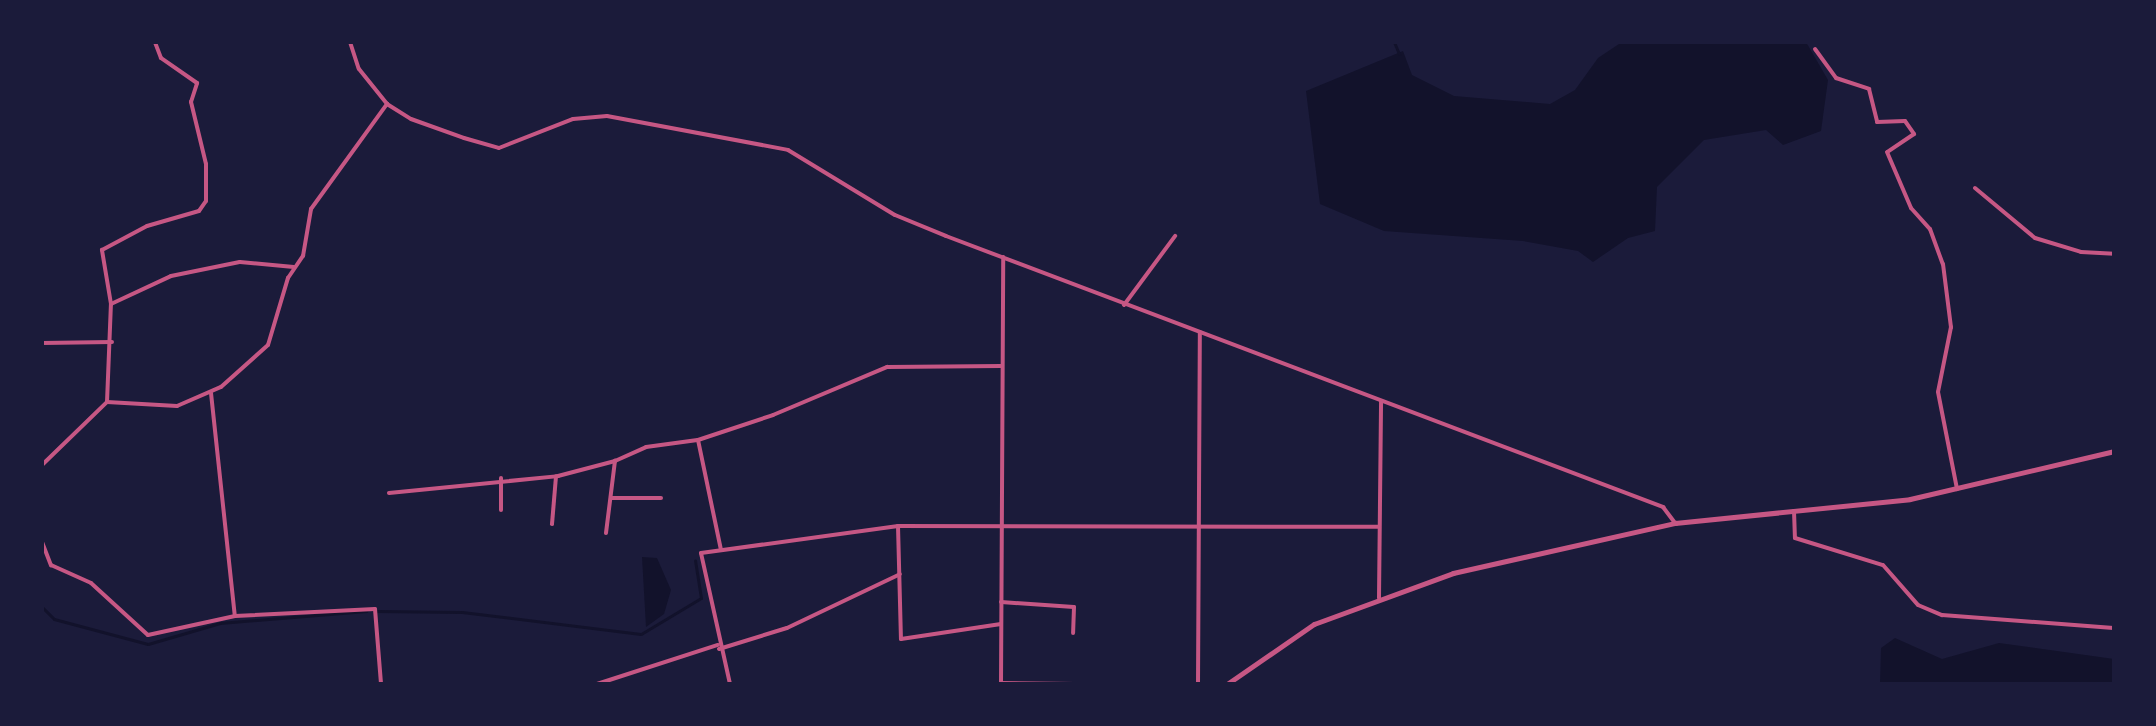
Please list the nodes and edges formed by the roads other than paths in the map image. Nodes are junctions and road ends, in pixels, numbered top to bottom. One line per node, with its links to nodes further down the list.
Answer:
1 (155, 42): 10 (street)
2 (350, 42): 4 (street)
3 (1815, 49): 25 (street)
4 (387, 104): 8 (street); 9 (street)
5 (1975, 188): 7 (street)
6 (1175, 236): 11 (street)
7 (2114, 254)
8 (1003, 257): 11 (street); 15 (street)
9 (294, 268): 10 (street); 16 (street)
10 (111, 304): 13 (street)
11 (1124, 305): 12 (street)
12 (1200, 332): 17 (street); 36 (street)
13 (112, 342): 14 (street); 18 (street)
14 (42, 343)
15 (1001, 366): 19 (street); 34 (street)
16 (211, 393): 18 (street); 43 (street)
17 (1381, 401): 31 (street); 35 (street)
18 (107, 402): 22 (street)
19 (698, 440): 21 (street); 39 (street)
20 (2114, 451): 25 (street)
21 (615, 461): 23 (street); 27 (street)
22 (42, 465)
23 (556, 476): 24 (street); 32 (street)
24 (501, 478): 26 (street); 29 (street)
25 (1957, 489): 30 (street)
26 (389, 493)
27 (610, 498): 28 (street); 37 (street)
28 (661, 498)
29 (501, 510)
30 (1794, 511): 31 (street); 45 (street)
31 (1675, 523): 41 (street)
32 (552, 524)
33 (898, 526): 34 (street); 39 (street); 40 (street)
34 (1003, 527): 36 (street); 42 (street)
35 (1379, 527): 36 (street); 41 (street)
36 (1200, 528): 53 (street)
37 (606, 533)
38 (42, 542): 43 (street)
39 (721, 550): 47 (street)
40 (900, 574): 44 (street); 47 (street)
41 (1379, 598): 54 (street)
42 (1001, 602): 44 (street); 46 (street)
43 (235, 616): 49 (street)
44 (1001, 624): 48 (street)
45 (2114, 628)
46 (1073, 633)
47 (719, 647): 50 (street); 51 (street)
48 (1001, 683): 52 (street)
49 (381, 684)
50 (597, 684)
51 (730, 684)
52 (1074, 684)
53 (1198, 684)
54 (1227, 684)

